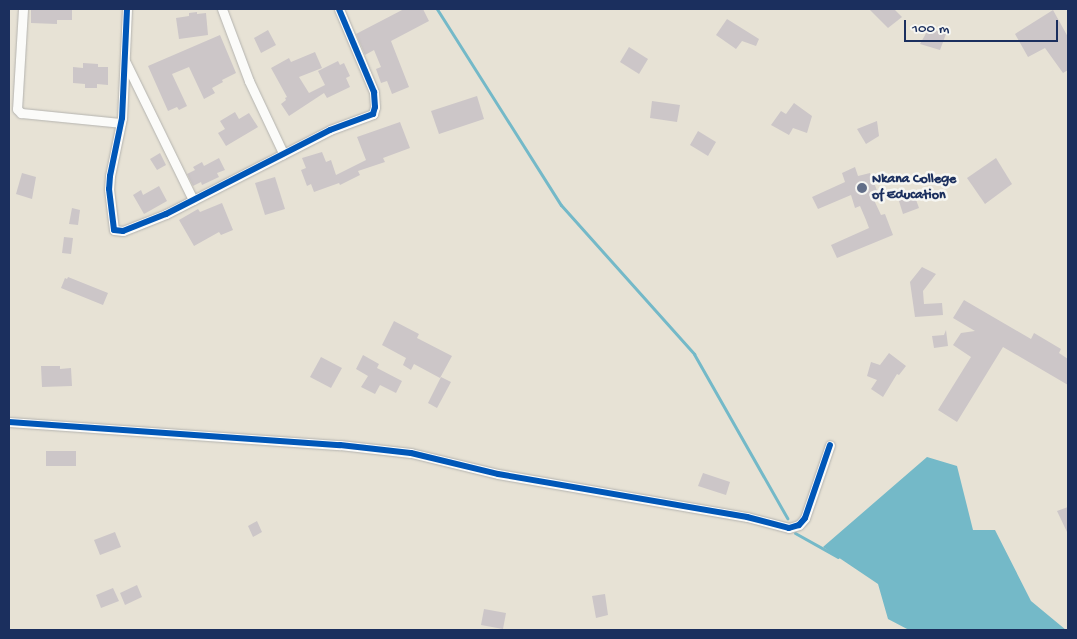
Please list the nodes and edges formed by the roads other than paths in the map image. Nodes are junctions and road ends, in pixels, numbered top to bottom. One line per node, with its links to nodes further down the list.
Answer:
1 (23, 9): 6 (street)
2 (127, 9): 5 (street)
3 (222, 9): 7 (street)
4 (339, 9): 7 (street)
5 (124, 60): 6 (street); 8 (street)
6 (121, 123): 8 (street)
7 (282, 156): 8 (street)
8 (193, 200)
9 (9, 422): 10 (street)
10 (830, 445)

